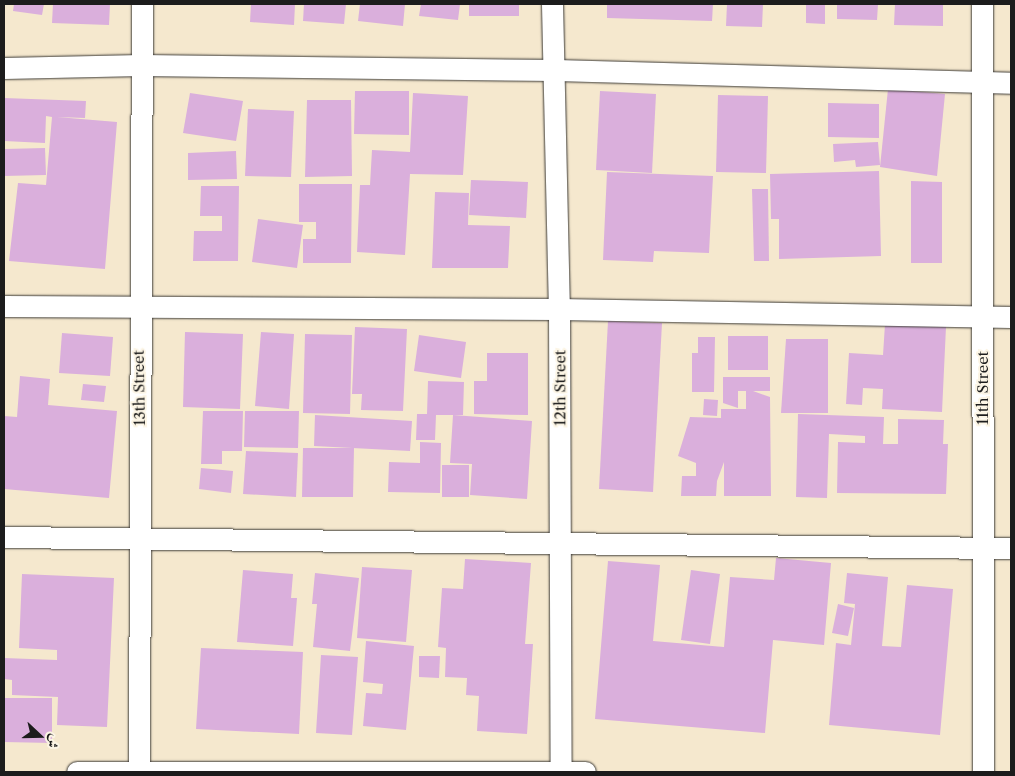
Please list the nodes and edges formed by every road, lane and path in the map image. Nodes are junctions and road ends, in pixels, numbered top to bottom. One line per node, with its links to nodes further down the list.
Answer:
1 (142, 4): 4 (street, 13th Street)
2 (552, 4): 6 (street, 12th Street)
3 (982, 4): 7 (street, 11th Street)
4 (141, 65): 5 (street); 6 (street); 10 (street, 13th Street)
5 (4, 68)
6 (556, 70): 7 (street); 11 (street, 12th Street)
7 (982, 83): 8 (street); 12 (street, 11th Street)
8 (1011, 83)
9 (4, 306): 10 (street)
10 (138, 306): 11 (street); 15 (street, 13th Street)
11 (560, 309): 12 (street); 16 (street, 12th Street)
12 (982, 317): 13 (street); 17 (street, 11th Street)
13 (1011, 317)
14 (4, 537): 15 (street)
15 (141, 539): 16 (street); 20 (street, 13th Street)
16 (561, 544): 17 (street); 21 (street, 12th Street)
17 (983, 548): 18 (street); 23 (street, 11th Street)
18 (1011, 548)
19 (76, 772): 20 (street)
20 (139, 772): 21 (street)
21 (561, 772): 22 (street)
22 (585, 772)
23 (983, 772)

